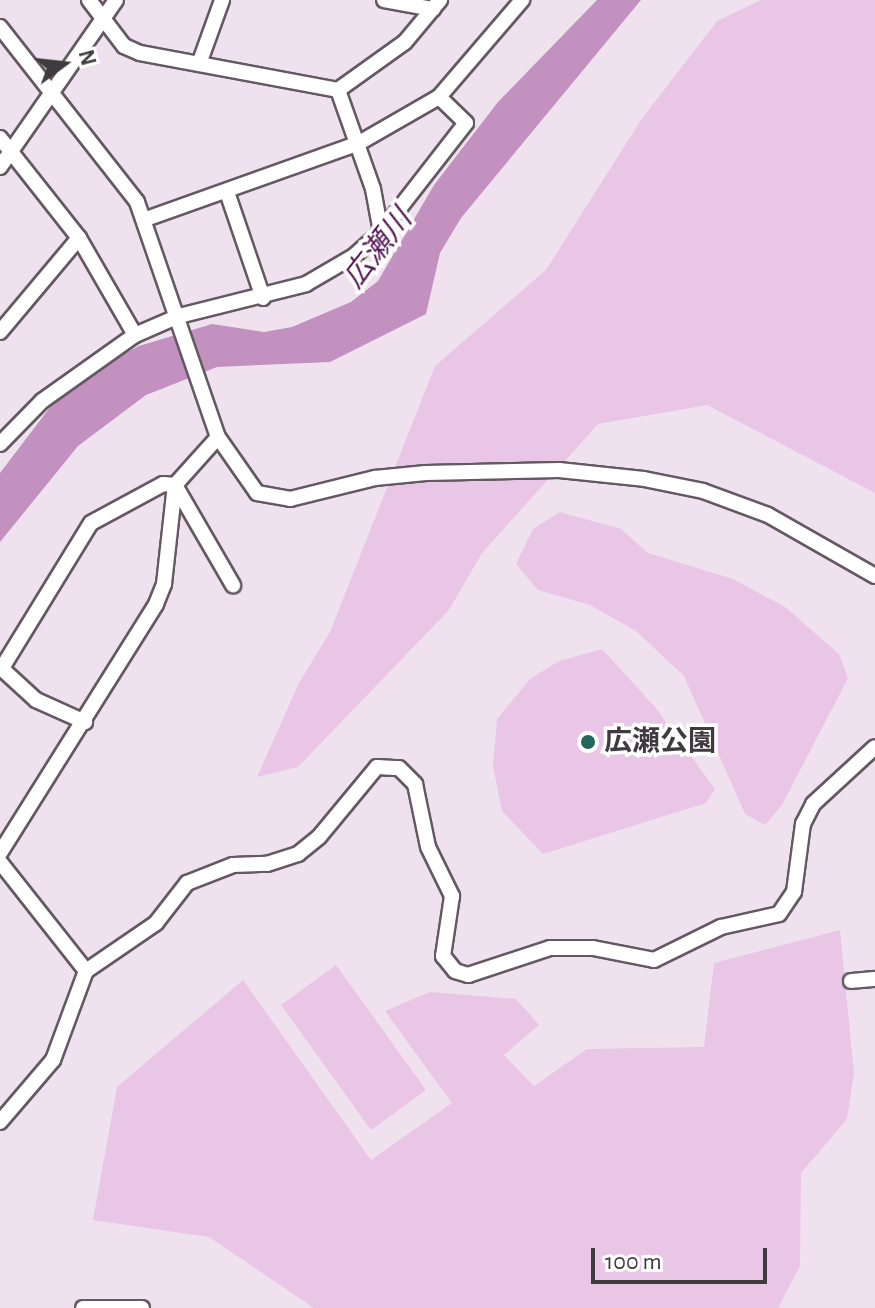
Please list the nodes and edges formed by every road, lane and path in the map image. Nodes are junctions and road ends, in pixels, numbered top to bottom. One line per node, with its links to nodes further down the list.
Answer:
1 (89, 0): 7 (street)
2 (116, 0): 7 (street)
3 (222, 0): 9 (street)
4 (384, 0): 6 (street)
5 (522, 0): 12 (street)
6 (436, 4): 10 (street)
7 (103, 19): 9 (street); 11 (street)
8 (0, 27): 11 (street)
9 (199, 64): 10 (street)
10 (338, 90): 14 (street)
11 (51, 93): 15 (street); 18 (street)
12 (439, 97): 14 (street); 19 (street)
13 (0, 138): 15 (street)
14 (359, 143): 17 (street); 19 (street)
15 (10, 152): 16 (street); 20 (street)
16 (0, 167)
17 (227, 192): 18 (street); 21 (street)
18 (146, 219): 22 (street)
19 (381, 232): 21 (street)
20 (79, 238): 23 (street); 24 (street)
21 (263, 298): 22 (street)
22 (180, 319): 24 (street); 25 (street)
23 (0, 332)
24 (135, 335): 26 (street)
25 (218, 437): 27 (street); 28 (street)
26 (0, 444)
27 (175, 485): 29 (street); 30 (street); 31 (street)
28 (875, 576)
29 (233, 585)
30 (1, 668): 31 (street)
31 (85, 722): 33 (street)
32 (875, 747): 35 (street)
33 (0, 853)
34 (0, 862): 35 (street)
35 (86, 971): 38 (street)
36 (875, 979): 37 (street)
37 (851, 981)
38 (0, 1122)
39 (83, 1308): 40 (street)
40 (142, 1308)

